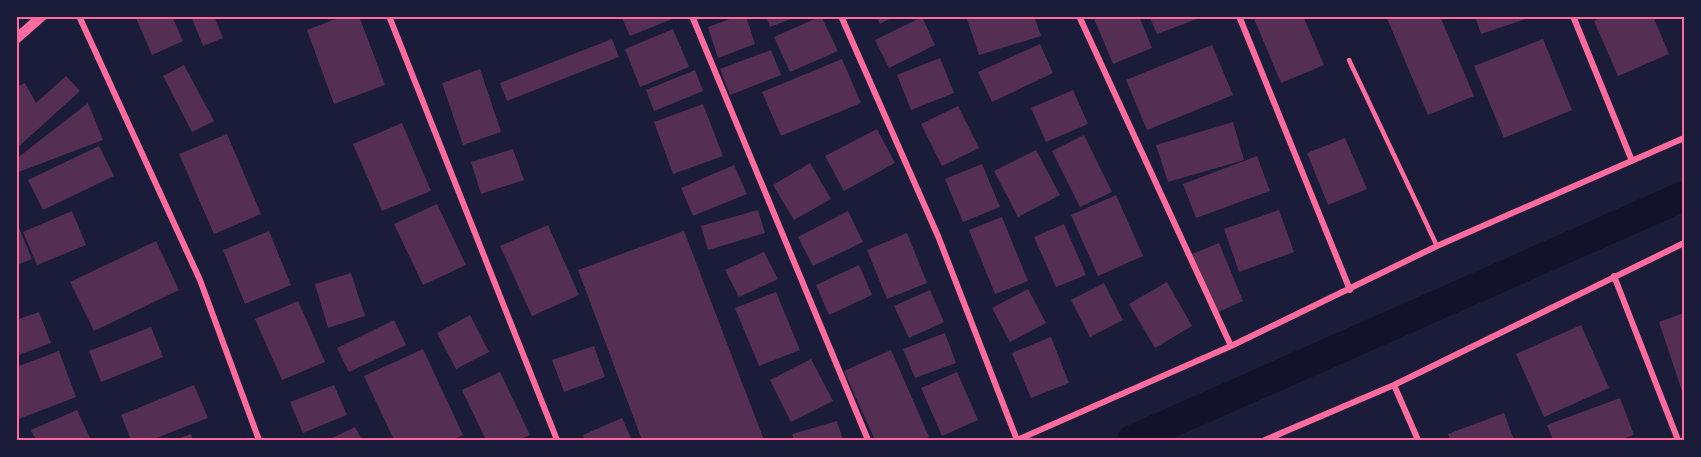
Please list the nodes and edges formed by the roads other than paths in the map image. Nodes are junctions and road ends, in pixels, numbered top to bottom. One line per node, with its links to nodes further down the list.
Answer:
1 (42, 16): 9 (street)
2 (80, 16): 20 (street)
3 (389, 16): 21 (street)
4 (692, 16): 22 (street)
5 (841, 16): 23 (street)
6 (1079, 16): 17 (street)
7 (1239, 16): 16 (street)
8 (1573, 16): 12 (street)
9 (16, 39)
10 (1349, 60): 14 (lane)
11 (1684, 138): 12 (street)
12 (1632, 161): 14 (street)
13 (1684, 243): 15 (street)
14 (1437, 246): 16 (street)
15 (1614, 276): 18 (street); 25 (street)
16 (1350, 290): 17 (street)
17 (1231, 346): 23 (street)
18 (1394, 385): 19 (street); 24 (street)
19 (1266, 440)
20 (259, 441)
21 (557, 441)
22 (868, 441)
23 (1017, 441)
24 (1419, 441)
25 (1678, 441)

